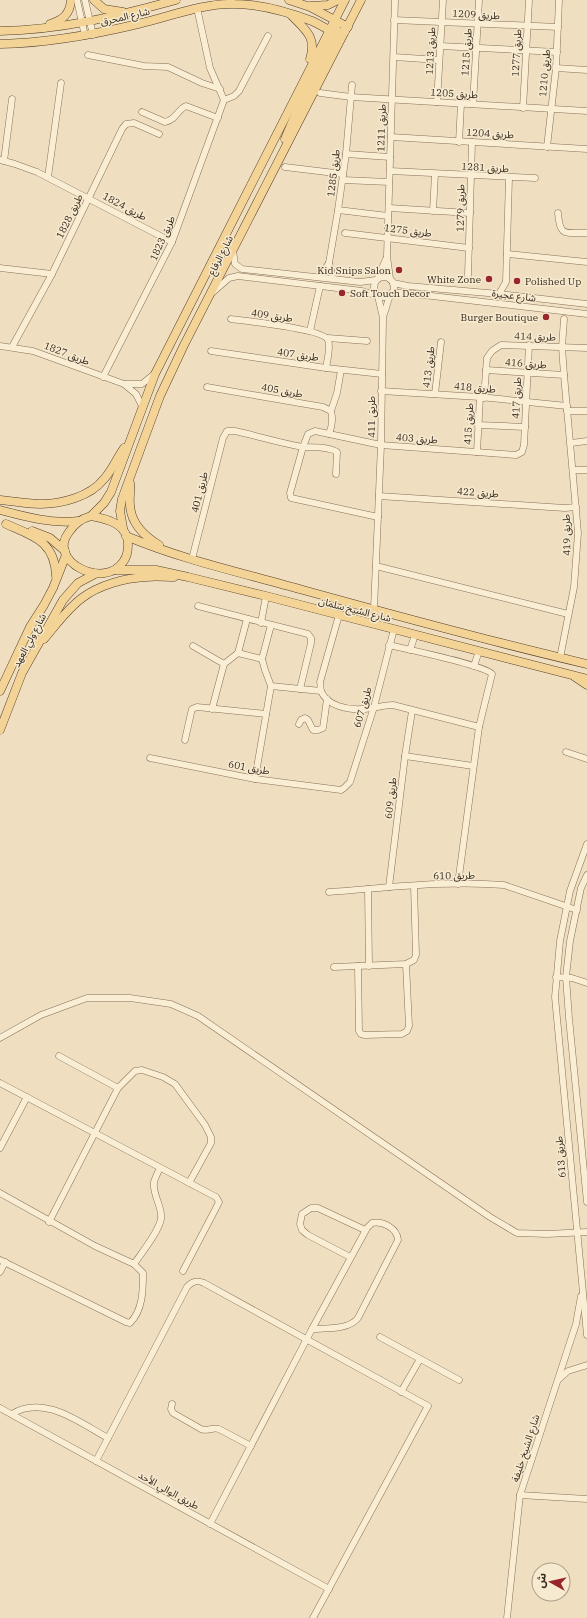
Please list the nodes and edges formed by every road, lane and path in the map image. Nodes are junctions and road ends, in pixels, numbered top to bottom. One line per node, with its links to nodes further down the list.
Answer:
1 (71, 0): 28 (main road)
2 (77, 0): 22 (street)
3 (85, 0): 22 (street)
4 (94, 0): 18 (main road)
5 (176, 0): 18 (main road, شارع المحرق)
6 (289, 0): 16 (main road)
7 (338, 0): 16 (main road)
8 (345, 0): 20 (main road, شارع الرفاع)
9 (362, 0): 27 (main road, شارع الرفاع)
10 (395, 0): 21 (street, طريق 1211)
11 (443, 0): 23 (street, طريق 1213)
12 (475, 0): 13 (street)
13 (479, 0): 24 (street, طريق 1215)
14 (529, 0): 25 (street, طريق 1277)
15 (559, 0): 26 (street, طريق 1210)
16 (310, 6): 20 (main road)
17 (197, 8): 19 (main road, شارع المحرق); 31 (main road, شارع المحرق); 46 (street)
18 (132, 12): 22 (main road, شارع المحرق)
19 (290, 14): 30 (main road, شارع المحرق); 43 (main road)
20 (334, 20): 27 (main road); 30 (main road, شارع الرفاع)
21 (394, 20): 23 (street, طريق 1209); 39 (street, طريق 1211)
22 (86, 23): 28 (main road, شارع المحرق); 31 (street)
23 (441, 23): 24 (street, طريق 1209); 34 (street, طريق 1213)
24 (478, 24): 25 (street, طريق 1209); 35 (street, طريق 1215)
25 (528, 27): 26 (street, طريق 1209); 36 (street, طريق 1277)
26 (558, 27): 37 (street, طريق 1210)
27 (347, 29): 30 (main road, شارع المحرق); 69 (main road, شارع الرفاع)
28 (32, 30): 29 (main road, شارع المحرق)
29 (0, 31)
30 (332, 31): 43 (main road, شارع الرفاع); 69 (main road)
31 (89, 35): 33 (main road, شارع المحرق)
32 (268, 36): 50 (street)
33 (0, 44)
34 (440, 46): 35 (street); 40 (street, طريق 1213)
35 (476, 48): 36 (street); 54 (street, طريق 1215)
36 (526, 52): 37 (street); 55 (street, طريق 1277)
37 (557, 52): 41 (street, طريق 1210)
38 (88, 55): 46 (street)
39 (394, 57): 40 (street); 51 (street, طريق 1211)
40 (439, 60): 52 (street, طريق 1213)
41 (556, 68): 42 (street); 56 (street, طريق 1210)
42 (587, 70)
43 (303, 80): 132 (main road, شارع الرفاع)
44 (61, 83): 75 (street)
45 (352, 85): 48 (street, طريق 1285)
46 (220, 89): 50 (street)
47 (320, 93): 48 (street, طريق 1205)
48 (351, 97): 51 (street, طريق 1205); 66 (street, طريق 1285)
49 (12, 99): 68 (street, طريق 1824)
50 (224, 100): 59 (street, طريق 1823)
51 (392, 100): 52 (street, طريق 1205); 61 (street, طريق 1211)
52 (437, 102): 53 (street, طريق 1205)
53 (461, 104): 54 (street, طريق 1205); 62 (street)
54 (473, 104): 55 (street, طريق 1205)
55 (523, 108): 56 (street, طريق 1205)
56 (550, 109): 57 (street, طريق 1205); 64 (street, طريق 1210)
57 (587, 111)
58 (142, 112): 59 (street)
59 (218, 118): 89 (street, طريق 1823)
60 (159, 134): 79 (street, طريق 1828)
61 (391, 137): 62 (street, طريق 1204); 67 (street, طريق 1211)
62 (459, 142): 63 (street, طريق 1204)
63 (472, 142): 64 (street, طريق 1204); 73 (street, طريق 1279)
64 (547, 147): 65 (street, طريق 1204)
65 (587, 149)
66 (346, 154): 67 (street); 74 (street, طريق 1285)
67 (390, 157): 71 (street, طريق 1211)
68 (2, 160): 75 (street, طريق 1824)
69 (277, 166): 91 (main road, شارع الرفاع)
70 (285, 167): 74 (street)
71 (390, 171): 72 (street, طريق 1281); 78 (street, طريق 1211)
72 (435, 174): 73 (street, طريق 1281); 82 (street)
73 (470, 176): 76 (street, طريق 1281); 83 (street, طريق 1279)
74 (343, 177): 78 (street); 81 (street, طريق 1285)
75 (48, 178): 79 (street, طريق 1824)
76 (509, 178): 77 (street, طريق 1281); 92 (street)
77 (535, 178)
78 (389, 182): 80 (street, طريق 1211)
79 (89, 199): 89 (street, طريق 1824); 97 (street, طريق 1828)
80 (388, 208): 82 (street); 85 (street, طريق 1211)
81 (338, 210): 85 (street); 95 (street, طريق 1285)
82 (433, 211): 83 (street)
83 (470, 213): 90 (street, طريق 1279)
84 (558, 213): 87 (street)
85 (388, 216): 88 (street, طريق 1211)
86 (345, 233): 88 (street, طريق 1275)
87 (587, 233)
88 (388, 238): 90 (street, طريق 1275); 93 (street, طريق 1211)
89 (172, 242): 135 (street, طريق 1823)
90 (469, 248): 98 (street, طريق 1279)
91 (233, 250): 99 (street); 105 (main road, شارع الرفاع)
92 (507, 254): 94 (street); 103 (street)
93 (387, 256): 101 (street, طريق 1211); 102 (street, طريق 1211)
94 (587, 262)
95 (329, 263): 99 (street, طريق 1285); 100 (street, طريق 1285)
96 (0, 268): 97 (street)
97 (52, 274): 123 (street, طريق 1828)
98 (468, 275)
99 (320, 277): 100 (street)
100 (333, 278): 101 (street)
101 (377, 279): 102 (street); 108 (street)
102 (392, 281): 106 (street); 107 (street, شارع عجيرة)
103 (506, 282): 107 (street); 109 (street)
104 (320, 286): 105 (street); 108 (street); 117 (street)
105 (211, 294): 159 (main road, شارع الرفاع)
106 (391, 294): 108 (street); 111 (street, شارع عجيرة); 114 (street, طريق 411)
107 (500, 294): 109 (street, شارع عجيرة)
108 (378, 296): 114 (street, طريق 411)
109 (513, 296): 110 (street, شارع عجيرة)
110 (587, 304)
111 (565, 311): 112 (street, شارع عجيرة); 116 (street, طريق 419)
112 (574, 312): 113 (street, شارع عجيرة); 116 (street)
113 (587, 314)
114 (383, 318): 133 (street, طريق 411)
115 (232, 319): 117 (street, طريق 409)
116 (564, 319): 124 (street, طريق 419)
117 (310, 331): 118 (street, طريق 409)
118 (328, 338): 119 (street, طريق 409); 128 (street)
119 (368, 341)
120 (441, 342): 139 (street, طريق 413)
121 (528, 345): 124 (street, طريق 414); 127 (street, طريق 414); 131 (street, طريق 417)
122 (0, 346): 123 (street, طريق 1827)
123 (12, 347): 135 (street, طريق 1827)
124 (562, 347): 125 (street, طريق 414); 134 (street, طريق 419)
125 (587, 348)
126 (211, 351): 128 (street, طريق 407)
127 (487, 358): 130 (street, طريق 415)
128 (326, 368): 129 (street, طريق 407)
129 (341, 370): 133 (street, طريق 407); 144 (street)
130 (486, 370): 131 (street, طريق 416); 140 (street, طريق 415)
131 (527, 373): 134 (street, طريق 416); 141 (street, طريق 417)
132 (154, 374): 136 (street, طريق 1827); 142 (main road, شارع الرفاع)
133 (382, 374): 138 (street, طريق 411)
134 (564, 375): 143 (street, طريق 419)
135 (103, 377): 136 (street, طريق 1827)
136 (124, 384): 142 (street, طريق 1827)
137 (207, 387): 144 (street, طريق 405)
138 (381, 391): 139 (street, طريق 418); 152 (street, طريق 411)
139 (435, 394): 140 (street, طريق 418)
140 (482, 398): 141 (street, طريق 418); 146 (street, طريق 415)
141 (526, 403): 143 (street, طريق 418); 147 (street, طريق 417)
142 (142, 406): 149 (main road, شارع الرفاع)
143 (567, 408): 145 (street); 151 (street, طريق 419)
144 (330, 411): 148 (street)
145 (587, 411)
146 (478, 425): 147 (street); 154 (street, طريق 415)
147 (525, 427): 155 (street, طريق 417)
148 (329, 434): 152 (street, طريق 403); 153 (street, طريق 403)
149 (130, 439): 161 (main road); 164 (main road, شارع الرفاع)
150 (587, 441): 151 (street)
151 (571, 443): 156 (street, طريق 419)
152 (381, 445): 154 (street, طريق 403); 160 (street, طريق 411)
153 (303, 447): 158 (street); 165 (street); 171 (street, طريق 401)
154 (476, 452): 155 (street, طريق 403)
155 (522, 452)
156 (573, 470): 157 (street); 162 (street, طريق 419)
157 (587, 470)
158 (336, 474)
159 (130, 481): 168 (main road, شارع الرفاع); 169 (main road)
160 (379, 496): 162 (street, طريق 422); 165 (street, طريق 411)
161 (0, 500)
162 (576, 507): 180 (street, طريق 419)
163 (0, 510): 166 (main road)
164 (90, 516): 166 (main road); 168 (main road)
165 (378, 517): 172 (street, طريق 411)
166 (79, 521): 170 (main road)
167 (3, 523): 170 (main road); 176 (main road)
168 (124, 532): 169 (main road, شارع الشيخ سلمان); 173 (main road)
169 (169, 552): 171 (main road, شارع الشيخ سلمان)
170 (65, 553): 174 (main road); 176 (main road, شارع ولي العهد)
171 (192, 559): 179 (main road, شارع الشيخ سلمان)
172 (376, 566): 179 (street, طريق 411); 180 (street)
173 (116, 570): 174 (main road); 175 (main road, شارع الشيخ سلمان)
174 (95, 574): 189 (main road, شارع ولي العهد)
175 (188, 577): 177 (main road, شارع الشيخ سلمان); 189 (main road)
176 (53, 588): 203 (main road, شارع ولي العهد)
177 (266, 596): 181 (main road, شارع الشيخ سلمان); 183 (street)
178 (198, 606): 182 (street)
179 (374, 609): 193 (main road, شارع الشيخ سلمان)
180 (568, 614): 193 (street, طريق 419)
181 (339, 615): 185 (main road, شارع الشيخ سلمان); 204 (street)
182 (247, 619): 183 (street); 192 (street)
183 (261, 622): 184 (street)
184 (271, 625): 194 (street); 202 (street)
185 (394, 629): 186 (main road, شارع الشيخ سلمان); 187 (street, طريق 607)
186 (415, 635): 190 (street); 191 (main road, شارع الشيخ سلمان)
187 (389, 645): 190 (street); 206 (street, طريق 607)
188 (193, 646): 195 (street)
189 (34, 650): 212 (main road, شارع ولي العهد)
190 (410, 650): 197 (street)
191 (479, 651): 197 (street); 198 (main road, شارع الشيخ سلمان)
192 (238, 652): 194 (street); 195 (street)
193 (560, 658): 196 (main road, شارع الشيخ سلمان)
194 (262, 659): 201 (street)
195 (224, 664): 207 (street)
196 (587, 664)
197 (474, 666): 211 (street)
198 (571, 674): 199 (main road, شارع الشيخ سلمان); 200 (main road)
199 (587, 679)
200 (587, 685)
201 (270, 686): 202 (street); 209 (street)
202 (300, 688): 204 (street)
203 (0, 691)
204 (321, 691): 205 (street)
205 (327, 700): 206 (street); 210 (street)
206 (374, 707): 208 (street); 220 (street, طريق 607)
207 (212, 709): 209 (street); 213 (street)
208 (412, 711): 211 (street); 215 (street, طريق 609)
209 (266, 714): 219 (street)
210 (298, 724)
211 (479, 727): 218 (street)
212 (0, 730)
213 (185, 740)
214 (566, 752): 217 (street)
215 (405, 756): 218 (street); 225 (street, طريق 609)
216 (150, 758): 219 (street, طريق 601)
217 (587, 759)
218 (473, 766): 223 (street)
219 (255, 779): 220 (street, طريق 601)
220 (344, 788)
221 (587, 844): 228 (street, طريق 613)
222 (587, 875): 229 (street)
223 (458, 884): 224 (street, طريق 610); 228 (street, طريق 610)
224 (414, 886): 225 (street, طريق 610); 230 (street)
225 (389, 887): 226 (street, طريق 610)
226 (368, 889): 227 (street, طريق 610); 232 (street)
227 (329, 892)
228 (567, 906): 229 (street, طريق 610); 234 (street, طريق 613)
229 (577, 910): 235 (street)
230 (406, 964): 231 (street); 232 (street)
231 (358, 966): 232 (street); 233 (street)
232 (369, 966)
233 (334, 967)
234 (556, 977): 235 (street); 252 (street, طريق 613)
235 (566, 977): 236 (street); 248 (street)
236 (587, 983)
237 (0, 1038): 252 (street)
238 (58, 1056): 240 (street)
239 (0, 1083): 241 (street)
240 (118, 1088): 242 (street); 246 (street)
241 (27, 1097): 242 (street); 243 (street)
242 (95, 1134): 245 (street); 249 (street)
243 (2, 1138): 244 (street)
244 (0, 1148)
245 (160, 1168): 246 (street); 255 (street)
246 (189, 1183): 256 (street)
247 (0, 1193): 249 (street)
248 (587, 1202)
249 (49, 1222): 255 (street)
250 (365, 1230): 253 (street); 253 (street); 259 (street)
251 (587, 1232): 252 (street)
252 (578, 1233): 258 (street, طريق 613)
253 (350, 1257): 259 (street)
254 (2, 1261): 255 (street); 257 (street)
255 (134, 1264)
256 (183, 1271)
257 (0, 1272)
258 (583, 1288): 260 (street, طريق 613); 266 (street, شارع الشيخ خليفة)
259 (312, 1329): 262 (street)
260 (587, 1335)
261 (380, 1337): 263 (street)
262 (307, 1340): 267 (street); 271 (street); 272 (street)
263 (420, 1359): 265 (street); 267 (street)
264 (587, 1365): 266 (street)
265 (459, 1380)
266 (558, 1380): 274 (street, شارع الشيخ خليفة)
267 (401, 1392): 277 (street)
268 (172, 1404): 272 (street)
269 (0, 1408): 270 (street, طريق الوالي الأحد)
270 (12, 1414): 271 (street); 273 (street, طريق الوالي الأحد)
271 (108, 1438): 273 (street)
272 (251, 1446): 276 (street)
273 (96, 1461): 276 (street, طريق الوالي الأحد)
274 (520, 1495): 275 (street); 279 (street, شارع الشيخ خليفة)
275 (587, 1499)
276 (210, 1524): 277 (street, طريق الوالي الأحد)
277 (329, 1589): 278 (street)
278 (313, 1618)
279 (507, 1618)

